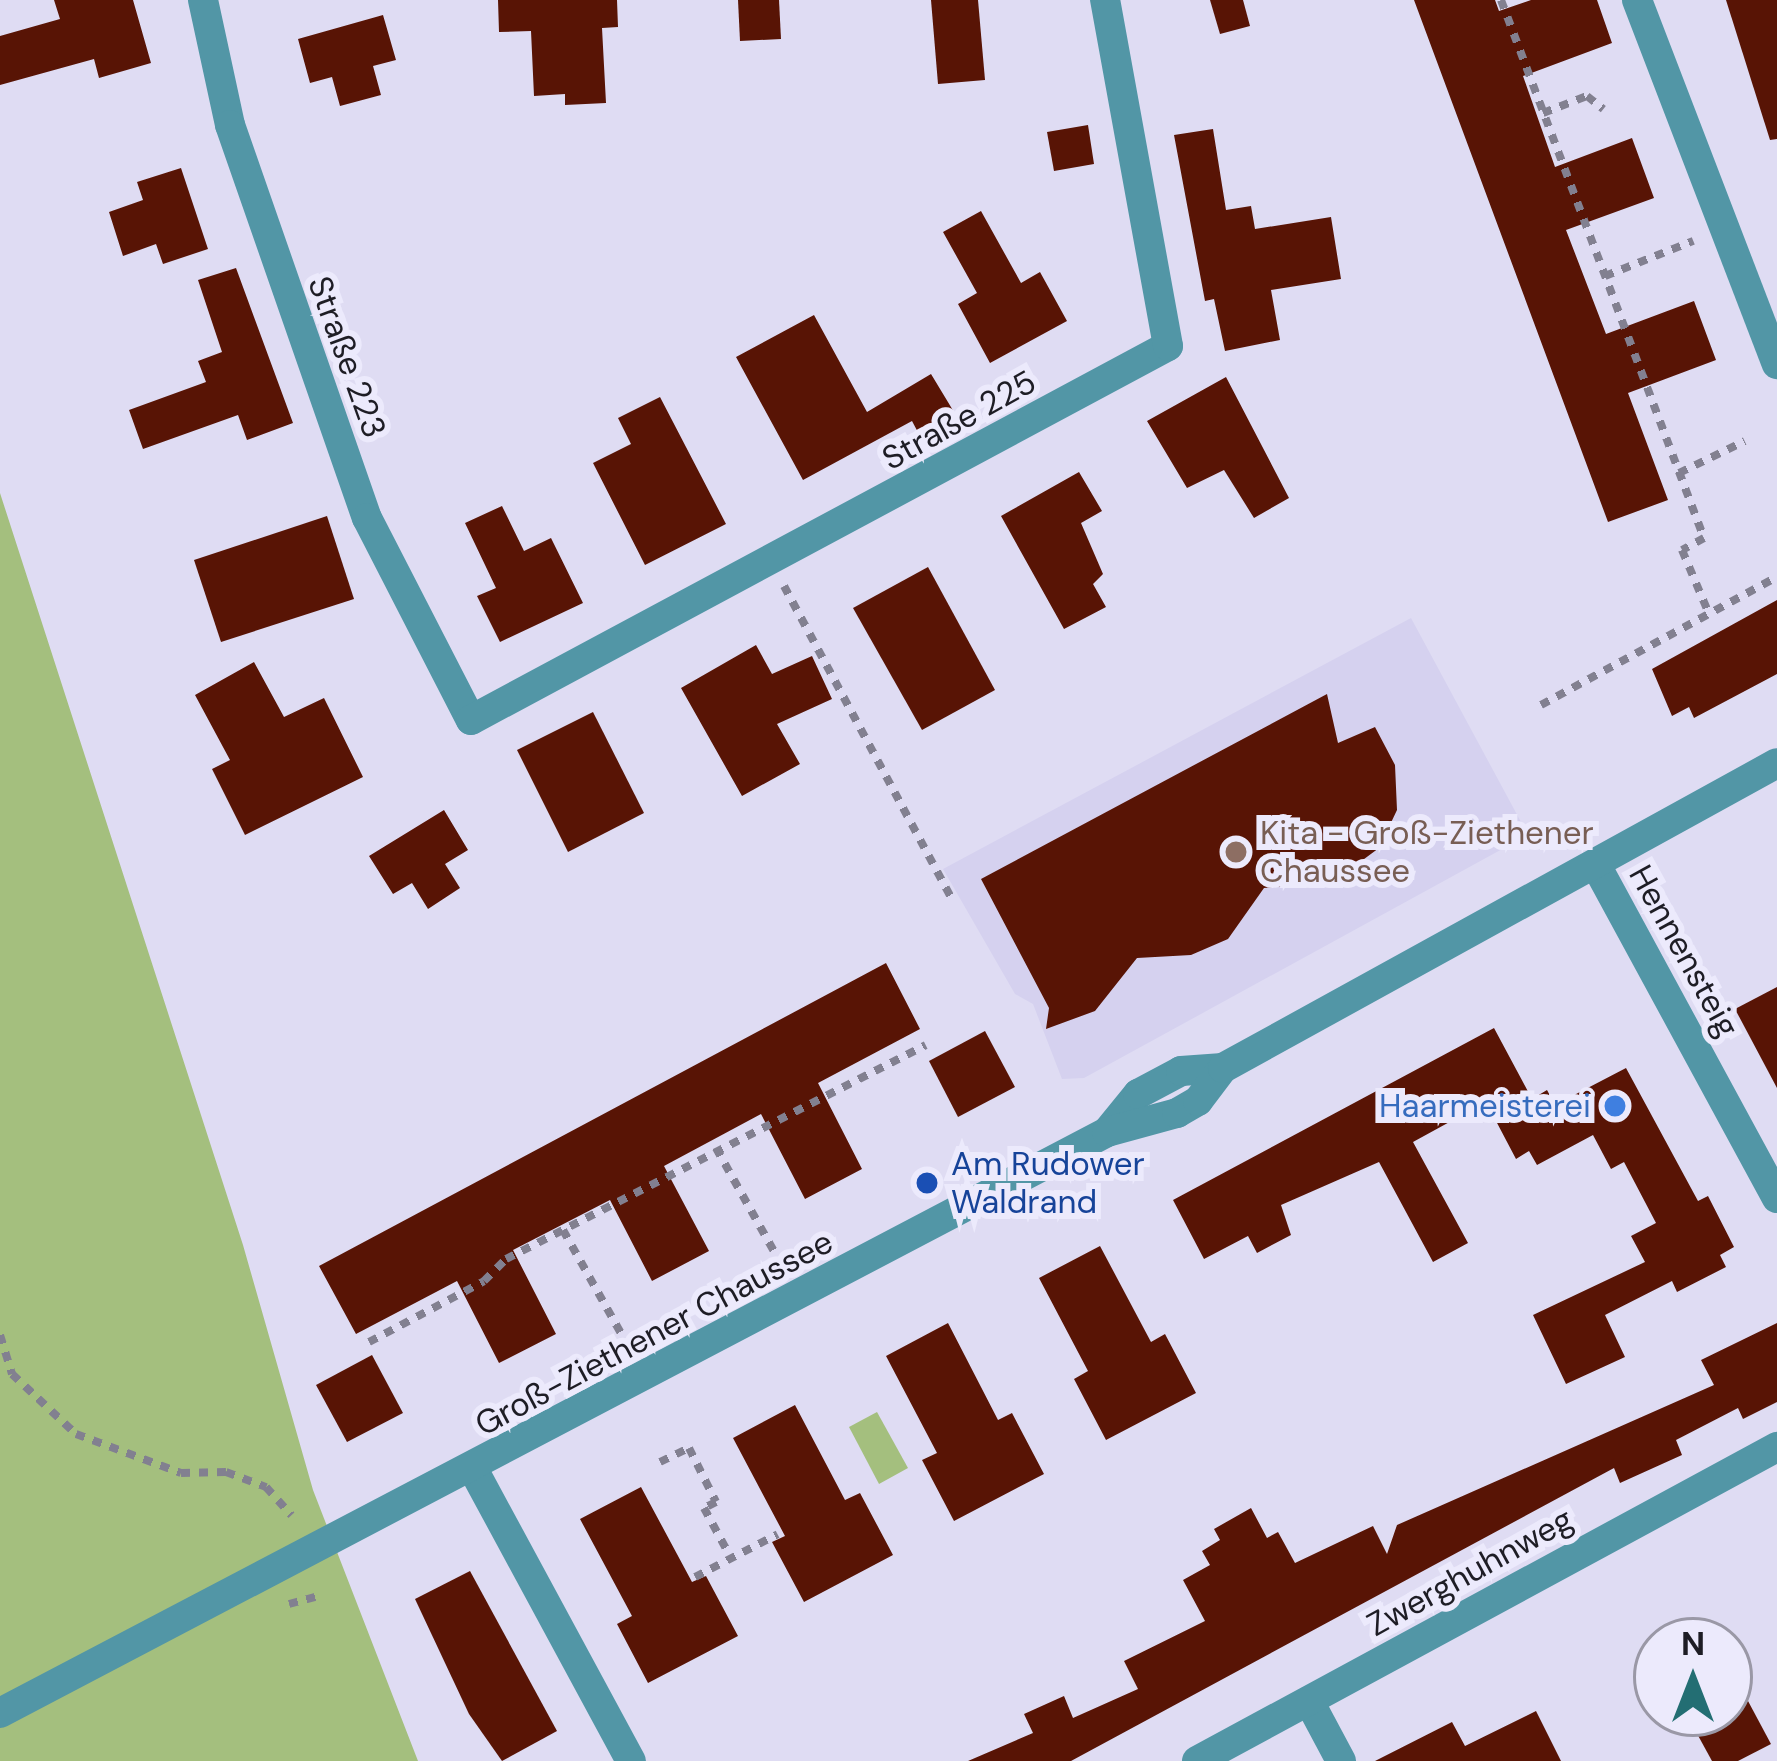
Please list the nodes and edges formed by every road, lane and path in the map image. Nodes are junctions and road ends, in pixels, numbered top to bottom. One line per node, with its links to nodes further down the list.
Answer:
1 (203, 0): 16 (street, Straße 223)
2 (1105, 0): 12 (street, Straße 225)
3 (1501, 0): 6 (path)
4 (1636, 0): 9 (street)
5 (1603, 109): 6 (path)
6 (1544, 112): 8 (path)
7 (1709, 235): 8 (path)
8 (1605, 276): 11 (path)
9 (1777, 364)
10 (1745, 441): 11 (path)
11 (1679, 473): 14 (path)
12 (772, 563): 16 (street, Straße 225); 19 (path)
13 (1777, 577): 14 (path)
14 (1709, 614): 15 (path)
15 (1541, 705)
16 (471, 720)
17 (1777, 763): 18 (street, Groß-Ziethener Chaussee)
18 (1596, 865): 22 (street, Hennensteig); 30 (street, Groß-Ziethener Chaussee)
19 (950, 896)
20 (926, 1045): 21 (path)
21 (716, 1148): 23 (path); 24 (path)
22 (1777, 1198)
23 (563, 1230): 26 (path); 27 (path)
24 (776, 1256)
25 (0, 1335): 31 (path)
26 (623, 1337)
27 (369, 1342)
28 (1777, 1447): 35 (street, Zwerghuhnweg)
29 (660, 1462): 33 (path)
30 (473, 1469): 36 (street, Groß-Ziethener Chaussee); 37 (street)
31 (291, 1515)
32 (778, 1534): 33 (path)
33 (730, 1558): 34 (path)
34 (695, 1577)
35 (1309, 1701): 38 (street, Zwerghuhnweg); 39 (street)
36 (0, 1713)
37 (631, 1761)
38 (1197, 1761)
39 (1341, 1761)

